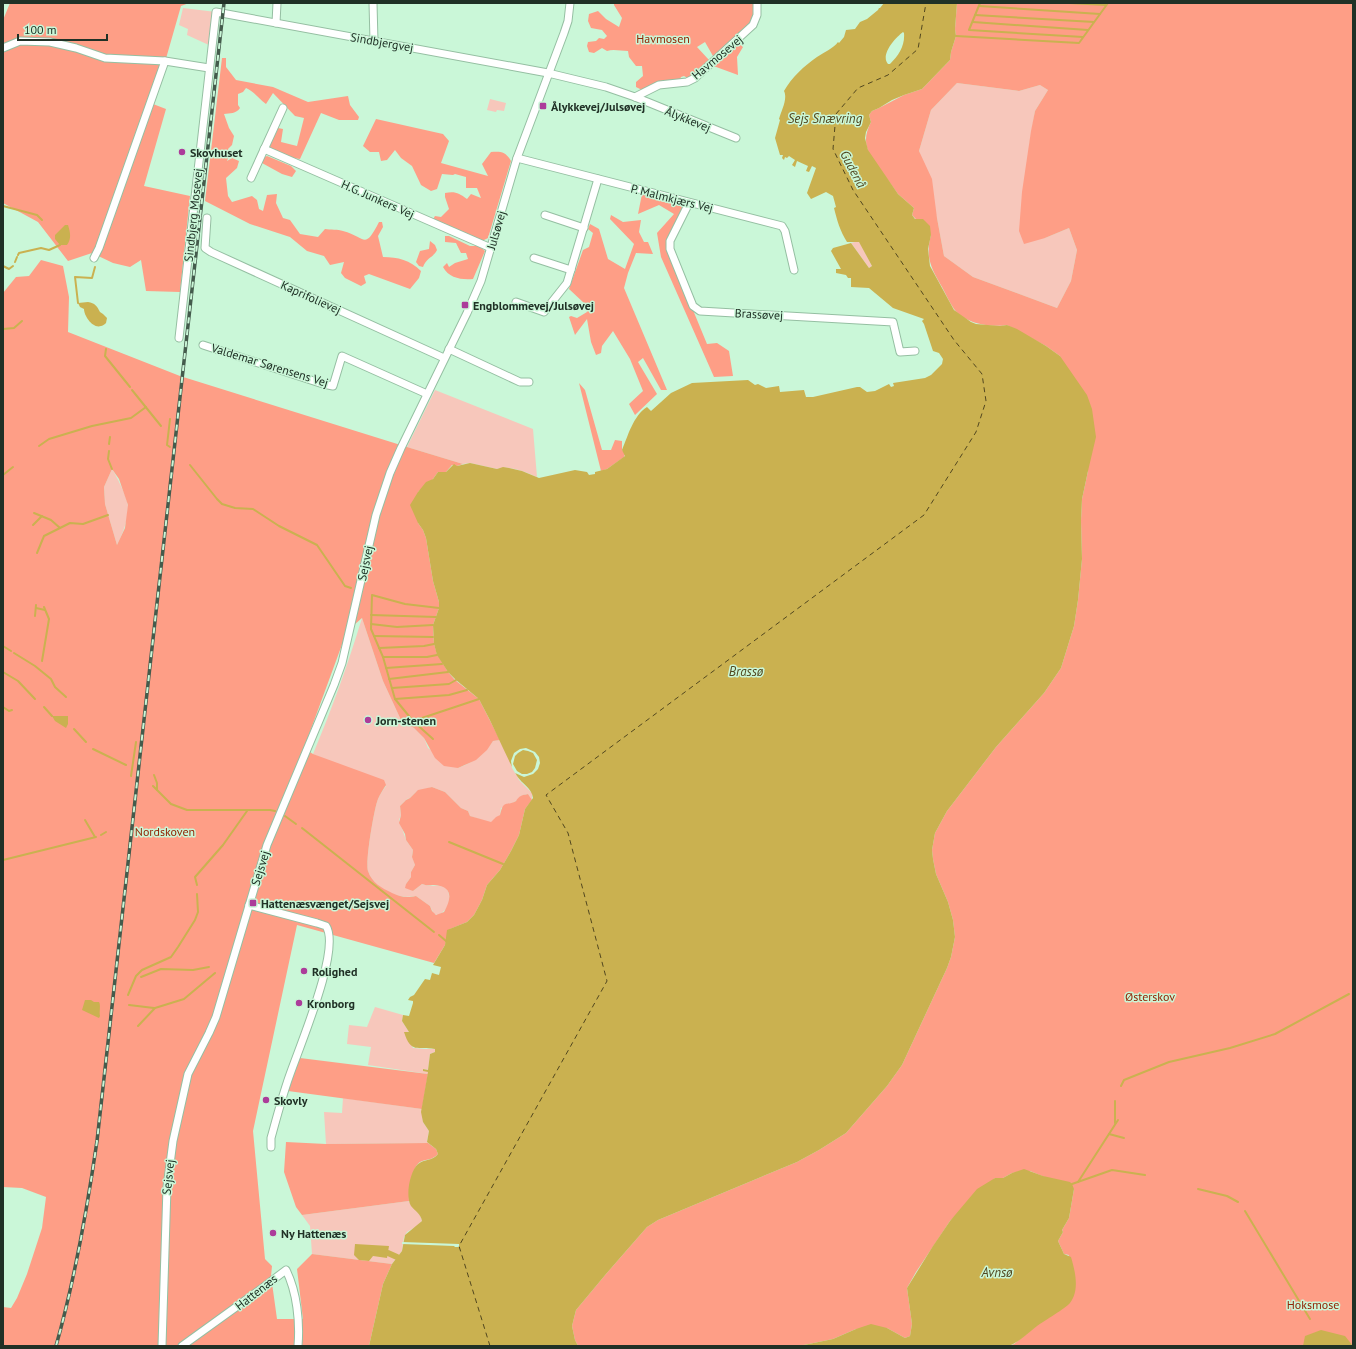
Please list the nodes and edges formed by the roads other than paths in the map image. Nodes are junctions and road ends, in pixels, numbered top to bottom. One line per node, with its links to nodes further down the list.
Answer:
1 (277, 3): 6 (street)
2 (373, 3): 7 (street)
3 (570, 3): 11 (street, Julsøvej)
4 (757, 3): 12 (street, Havmosevej)
5 (216, 12): 6 (street, Sindbjergvej); 10 (street, Sindbjerg Mosevej)
6 (276, 23): 7 (street, Sindbjergvej)
7 (374, 41): 11 (street, Sindbjergvej)
8 (3, 48): 9 (street)
9 (165, 61): 10 (street); 24 (street)
10 (209, 68): 29 (street, Sindbjerg Mosevej)
11 (548, 73): 12 (street, Ålykkevej); 16 (street, Julsøvej)
12 (635, 96): 14 (street, Ålykkevej)
13 (283, 108): 15 (street)
14 (736, 138)
15 (264, 149): 17 (street); 23 (street, H.G. Junkers Vej)
16 (518, 158): 18 (street, P. Malmkjærs Vej); 23 (street, Julsøvej)
17 (251, 178)
18 (598, 179): 19 (street, P. Malmkjærs Vej); 22 (street)
19 (689, 203): 27 (street, P. Malmkjærs Vej); 32 (street, Brassøvej)
20 (545, 215): 22 (street)
21 (207, 218): 33 (street, Kaprifolievej)
22 (584, 228): 26 (street)
23 (491, 248): 31 (street, Julsøvej)
24 (94, 258)
25 (534, 258): 26 (street)
26 (571, 270): 28 (street)
27 (794, 270)
28 (516, 302)
29 (179, 338)
30 (203, 345): 35 (street, Valdemar Sørensens Vej)
31 (449, 349): 33 (street, Julsøvej); 34 (street)
32 (915, 352)
33 (444, 358): 35 (street, Julsøvej)
34 (529, 382)
35 (426, 394): 36 (street, Julsøvej)
36 (400, 448): 37 (street, Sejsvej)
37 (249, 905): 38 (street); 39 (street, Sejsvej)
38 (271, 1147)
39 (162, 1346)
40 (182, 1346): 41 (street, Hattenæs)
41 (298, 1346)

